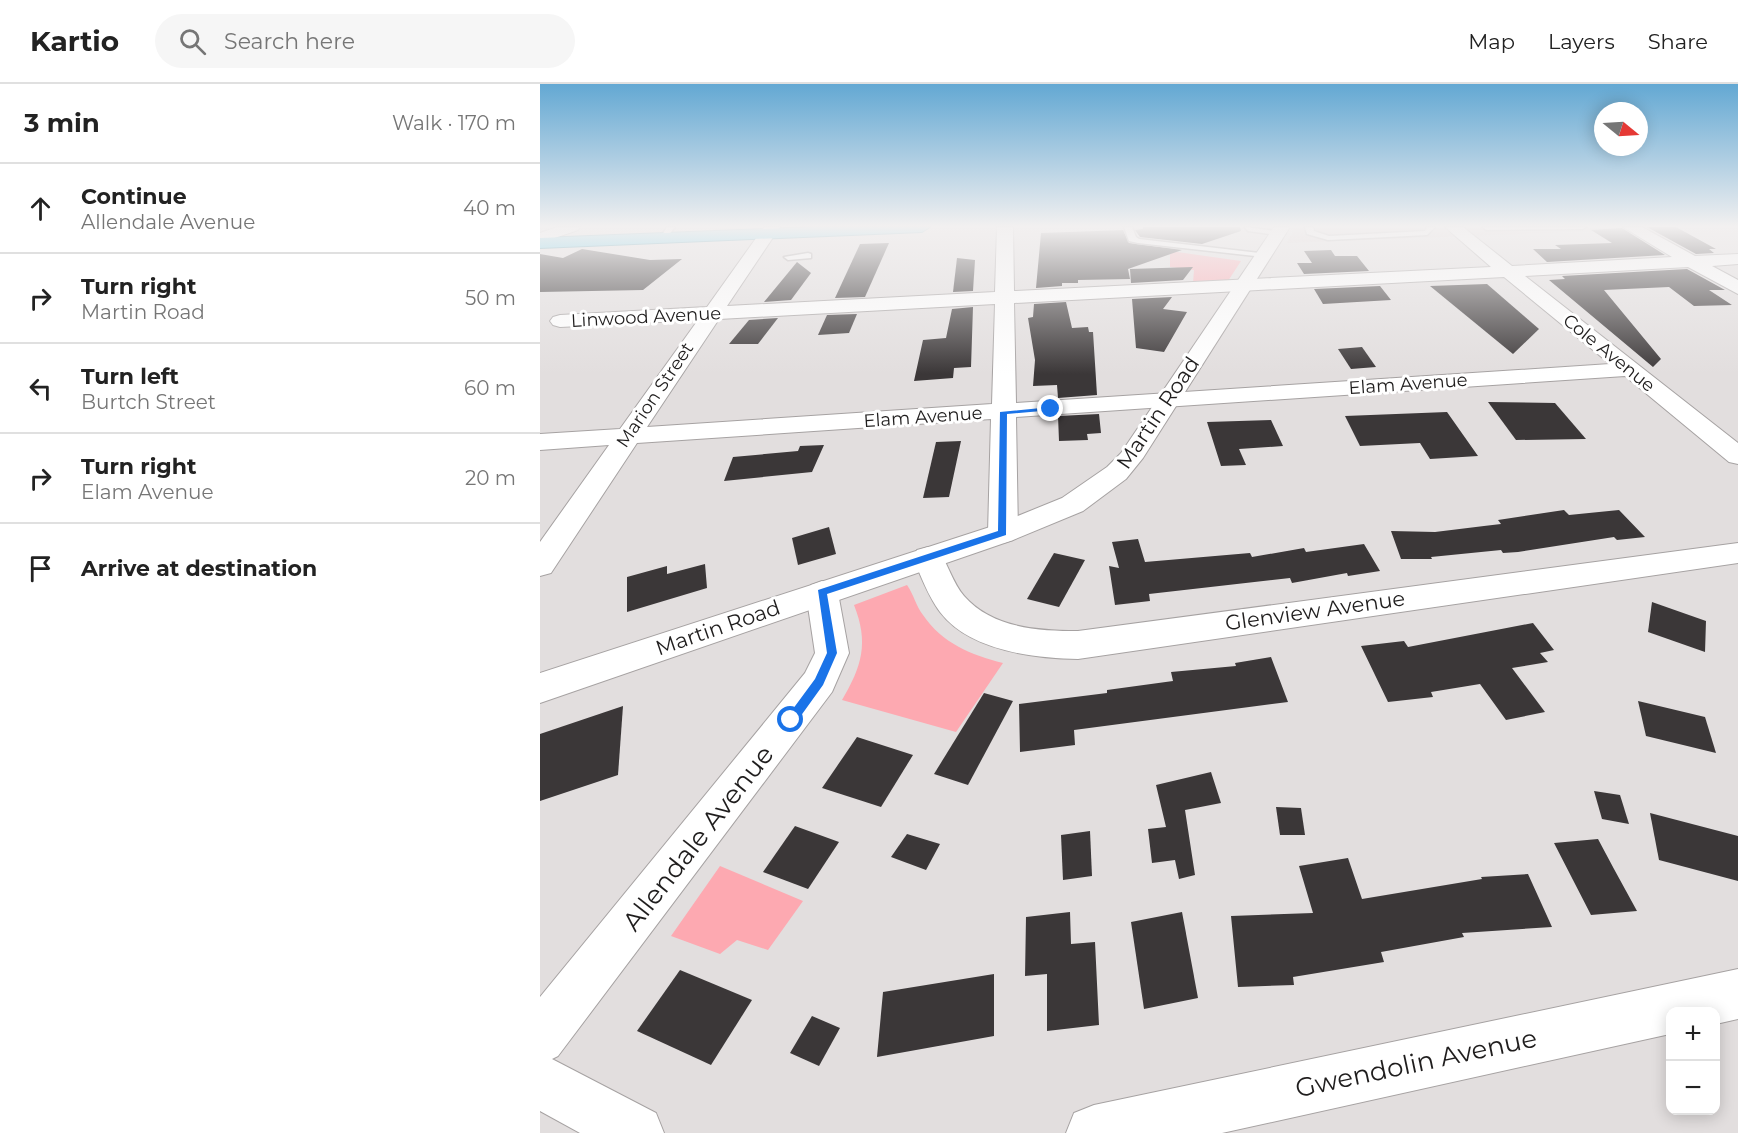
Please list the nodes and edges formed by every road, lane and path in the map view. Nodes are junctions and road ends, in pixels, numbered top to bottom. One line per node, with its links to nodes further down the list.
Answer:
1 (737, 276): 10 (street, Marion Street)
2 (1005, 276): 9 (street)
3 (1250, 276): 7 (street, Martin Road)
4 (1403, 276): 7 (street, Linwood Avenue)
5 (1515, 276): 12 (street, Cole Avenue)
6 (1717, 276): 8 (street)
7 (1244, 285): 9 (street, Linwood Avenue); 13 (street, Martin Road)
8 (1738, 288)
9 (1005, 297): 10 (street, Linwood Avenue); 14 (street)
10 (711, 313): 11 (street, Linwood Avenue); 15 (street, Marion Street)
11 (560, 321)
12 (1630, 369): 13 (street, Elam Avenue); 17 (street, Cole Avenue)
13 (1168, 401): 14 (street, Elam Avenue); 18 (street, Martin Road)
14 (1004, 412): 15 (street, Elam Avenue); 18 (street)
15 (628, 436): 16 (street, Elam Avenue); 21 (street, Marion Street)
16 (540, 442)
17 (1738, 456)
18 (1003, 533): 20 (street, Martin Road)
19 (1738, 553): 20 (street, Glenview Avenue)
20 (928, 558): 22 (street, Martin Road)
21 (540, 565)
22 (822, 592): 23 (street, Martin Road); 25 (street, Allendale Avenue)
23 (540, 688)
24 (1738, 994): 28 (street, Gwendolin Avenue)
25 (540, 1038)
26 (540, 1082): 27 (street)
27 (636, 1133)
28 (1094, 1133)

